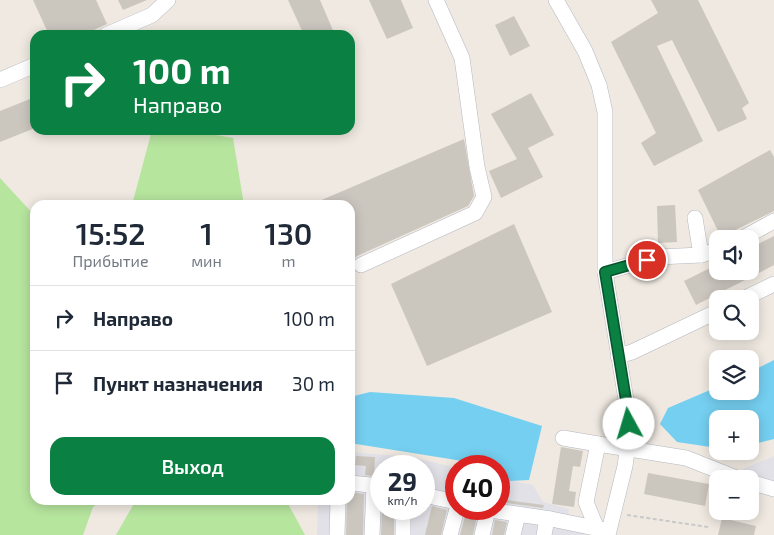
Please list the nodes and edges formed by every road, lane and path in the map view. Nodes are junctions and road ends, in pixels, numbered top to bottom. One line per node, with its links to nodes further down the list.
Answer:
1 (168, 0): 4 (street)
2 (436, 0): 12 (street)
3 (556, 0): 13 (street)
4 (118, 30)
5 (30, 67): 6 (street)
6 (0, 80)
7 (695, 218): 11 (street)
8 (774, 221): 9 (street)
9 (758, 230)
10 (709, 253): 11 (street)
11 (702, 255): 13 (street)
12 (361, 265)
13 (605, 272): 17 (street)
14 (774, 284): 15 (street)
15 (759, 291)
16 (709, 315): 17 (street)
17 (618, 356): 20 (street)
18 (563, 438): 19 (street)
19 (598, 444): 20 (street); 36 (street)
20 (628, 450): 21 (street); 27 (street)
21 (716, 470)
22 (355, 484): 23 (street)
23 (370, 485)
24 (759, 485): 25 (street)
25 (774, 489)
26 (338, 505): 37 (street)
27 (614, 513): 35 (path); 36 (street)
28 (510, 514): 29 (street)
29 (518, 515): 30 (street); 42 (street)
30 (547, 518): 36 (street); 43 (street)
31 (374, 520): 38 (street)
32 (403, 520): 39 (street)
33 (453, 520): 40 (street)
34 (484, 520): 41 (street)
35 (708, 527)
36 (605, 531)
37 (337, 535)
38 (372, 535)
39 (403, 535)
40 (450, 535)
41 (482, 535)
42 (513, 535)
43 (544, 535)

